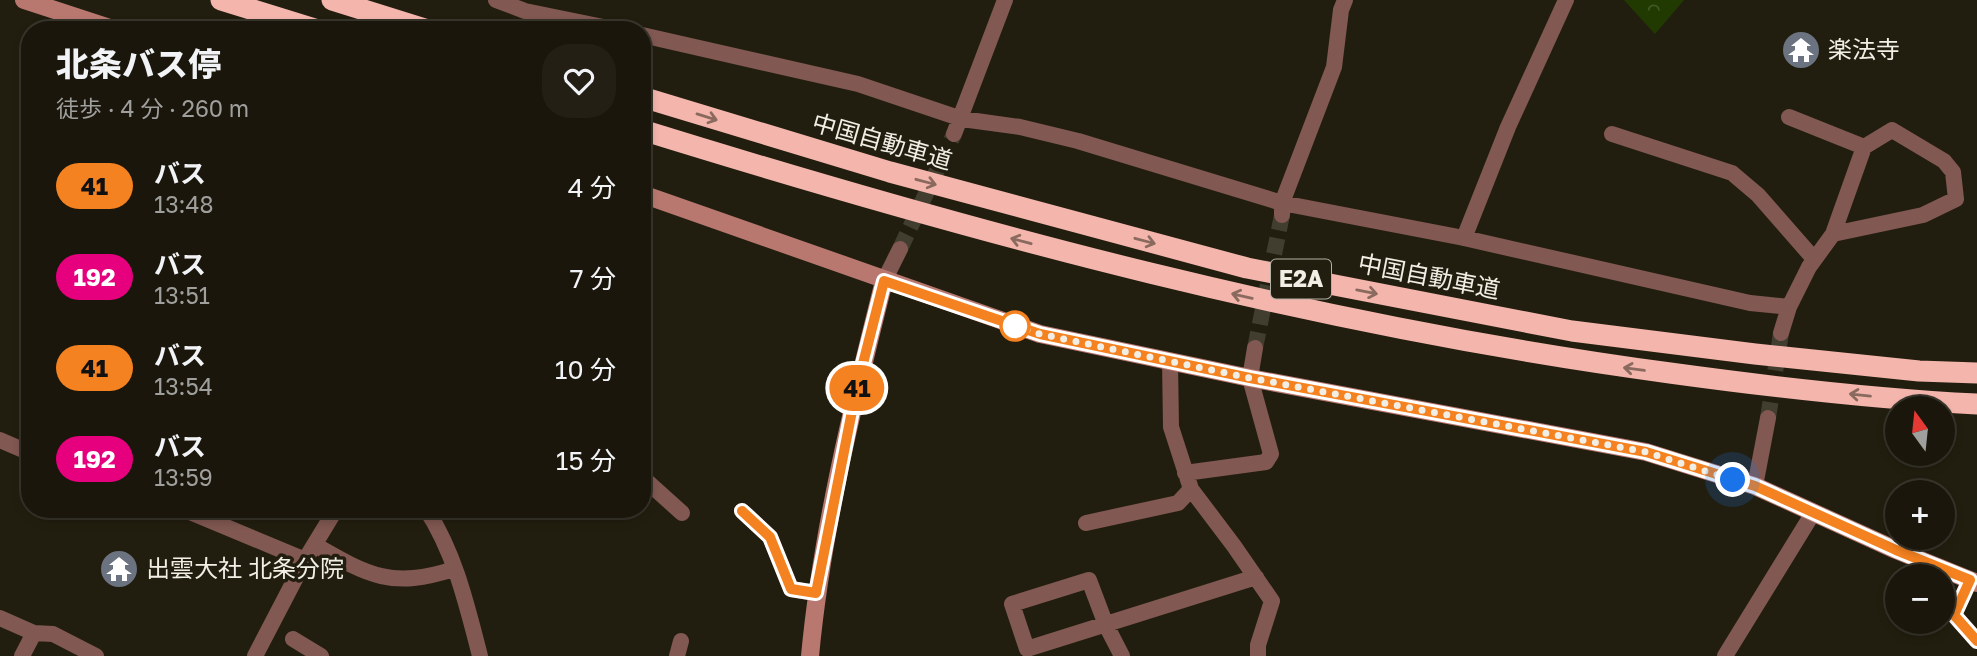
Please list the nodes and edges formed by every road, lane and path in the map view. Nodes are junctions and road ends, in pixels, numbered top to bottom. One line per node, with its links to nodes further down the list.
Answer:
1 (24, 0): 9 (street)
2 (221, 0): 10 (highway)
3 (332, 0): 11 (highway)
4 (496, 0): 8 (street)
5 (1005, 0): 16 (street)
6 (1345, 0): 21 (street)
7 (1566, 0): 23 (street)
8 (525, 11): 12 (street)
9 (88, 21)
10 (289, 21)
11 (399, 21)
12 (574, 21)
13 (651, 37): 16 (street)
14 (651, 100): 31 (highway, 中国自動車道 / E2A, one-way to 31)
15 (1789, 117): 19 (street)
16 (958, 126): 21 (street)
17 (651, 133): 33 (highway, E2A, one-way to 17)
18 (1612, 134): 25 (street)
19 (1864, 147): 22 (street); 22 (street)
20 (651, 197): 26 (street)
21 (1282, 209): 23 (street)
22 (1833, 234): 25 (street)
23 (1464, 239): 27 (street)
24 (900, 249): 26 (street)
25 (1814, 259): 27 (street)
26 (884, 281): 30 (street); 53 (street)
27 (1789, 307): 28 (street)
28 (1781, 333)
29 (1255, 348): 32 (street)
30 (1170, 361): 32 (street); 37 (street)
31 (1977, 373)
32 (1250, 378): 37 (street); 39 (street)
33 (1977, 404)
34 (1768, 418): 39 (street)
35 (0, 440): 36 (street)
36 (21, 449)
37 (1185, 473): 40 (street)
38 (651, 485): 42 (street)
39 (1755, 486): 43 (street)
40 (1191, 489): 47 (street); 51 (street)
41 (742, 511): 53 (street)
42 (682, 513)
43 (1813, 513): 52 (street); 67 (street)
44 (205, 518): 49 (street)
45 (331, 518): 48 (street)
46 (432, 518): 50 (street)
47 (1086, 523)
48 (315, 545): 49 (street); 50 (street)
49 (305, 560): 61 (street)
50 (454, 569): 63 (street)
51 (1256, 577): 55 (street); 66 (street)
52 (1973, 581): 58 (street)
53 (816, 593): 64 (street)
54 (0, 618): 56 (street)
55 (1105, 625): 55 (street); 65 (street)
56 (34, 633): 59 (street); 60 (street)
57 (293, 639): 62 (street)
58 (1977, 641)
59 (22, 656)
60 (96, 656)
61 (255, 656)
62 (321, 656)
63 (480, 656)
64 (810, 656)
65 (1122, 656)
66 (1258, 656)
67 (1726, 656)

